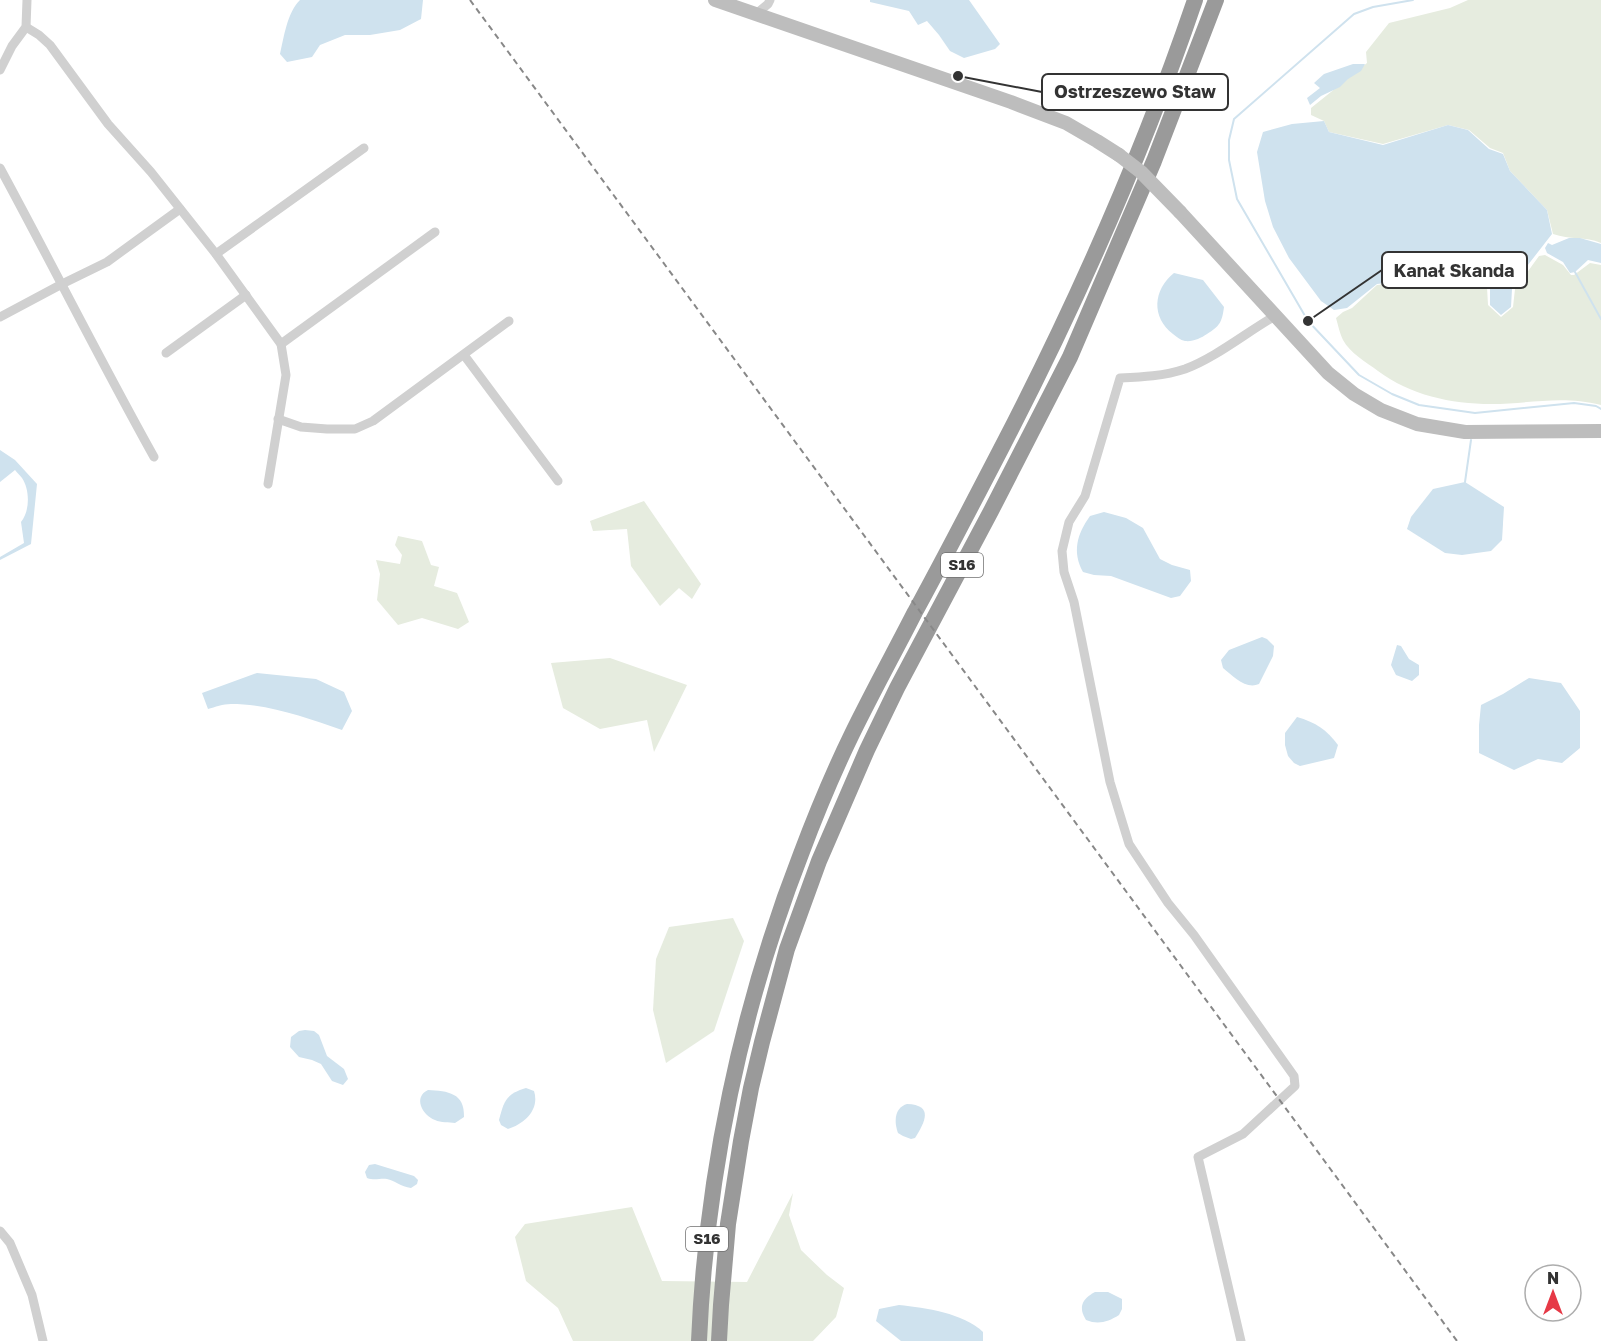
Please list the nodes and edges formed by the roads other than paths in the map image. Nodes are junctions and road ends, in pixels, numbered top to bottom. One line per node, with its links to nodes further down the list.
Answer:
1 (27, 0): 7 (street)
2 (715, 0): 6 (street)
3 (770, 0): 6 (street)
4 (1195, 0): 29 (highway, S16)
5 (1216, 0): 30 (highway, S16)
6 (756, 14): 16 (street, bridge)
7 (26, 27): 8 (street); 11 (street)
8 (0, 70)
9 (364, 148): 13 (street)
10 (0, 168): 14 (street)
11 (180, 209): 13 (street); 14 (street)
12 (435, 232): 19 (street)
13 (216, 254): 15 (street)
14 (62, 284): 17 (street); 24 (street)
15 (246, 295): 19 (street); 20 (street)
16 (1275, 316): 23 (street); 31 (street)
17 (0, 317)
18 (508, 321): 21 (street)
19 (281, 344): 22 (street)
20 (166, 353)
21 (464, 355): 22 (street); 25 (street)
22 (278, 419): 26 (street)
23 (1601, 431)
24 (154, 457)
25 (558, 480)
26 (268, 484)
27 (0, 1231): 28 (street)
28 (43, 1341)
29 (699, 1341)
30 (719, 1341)
31 (1240, 1341)

